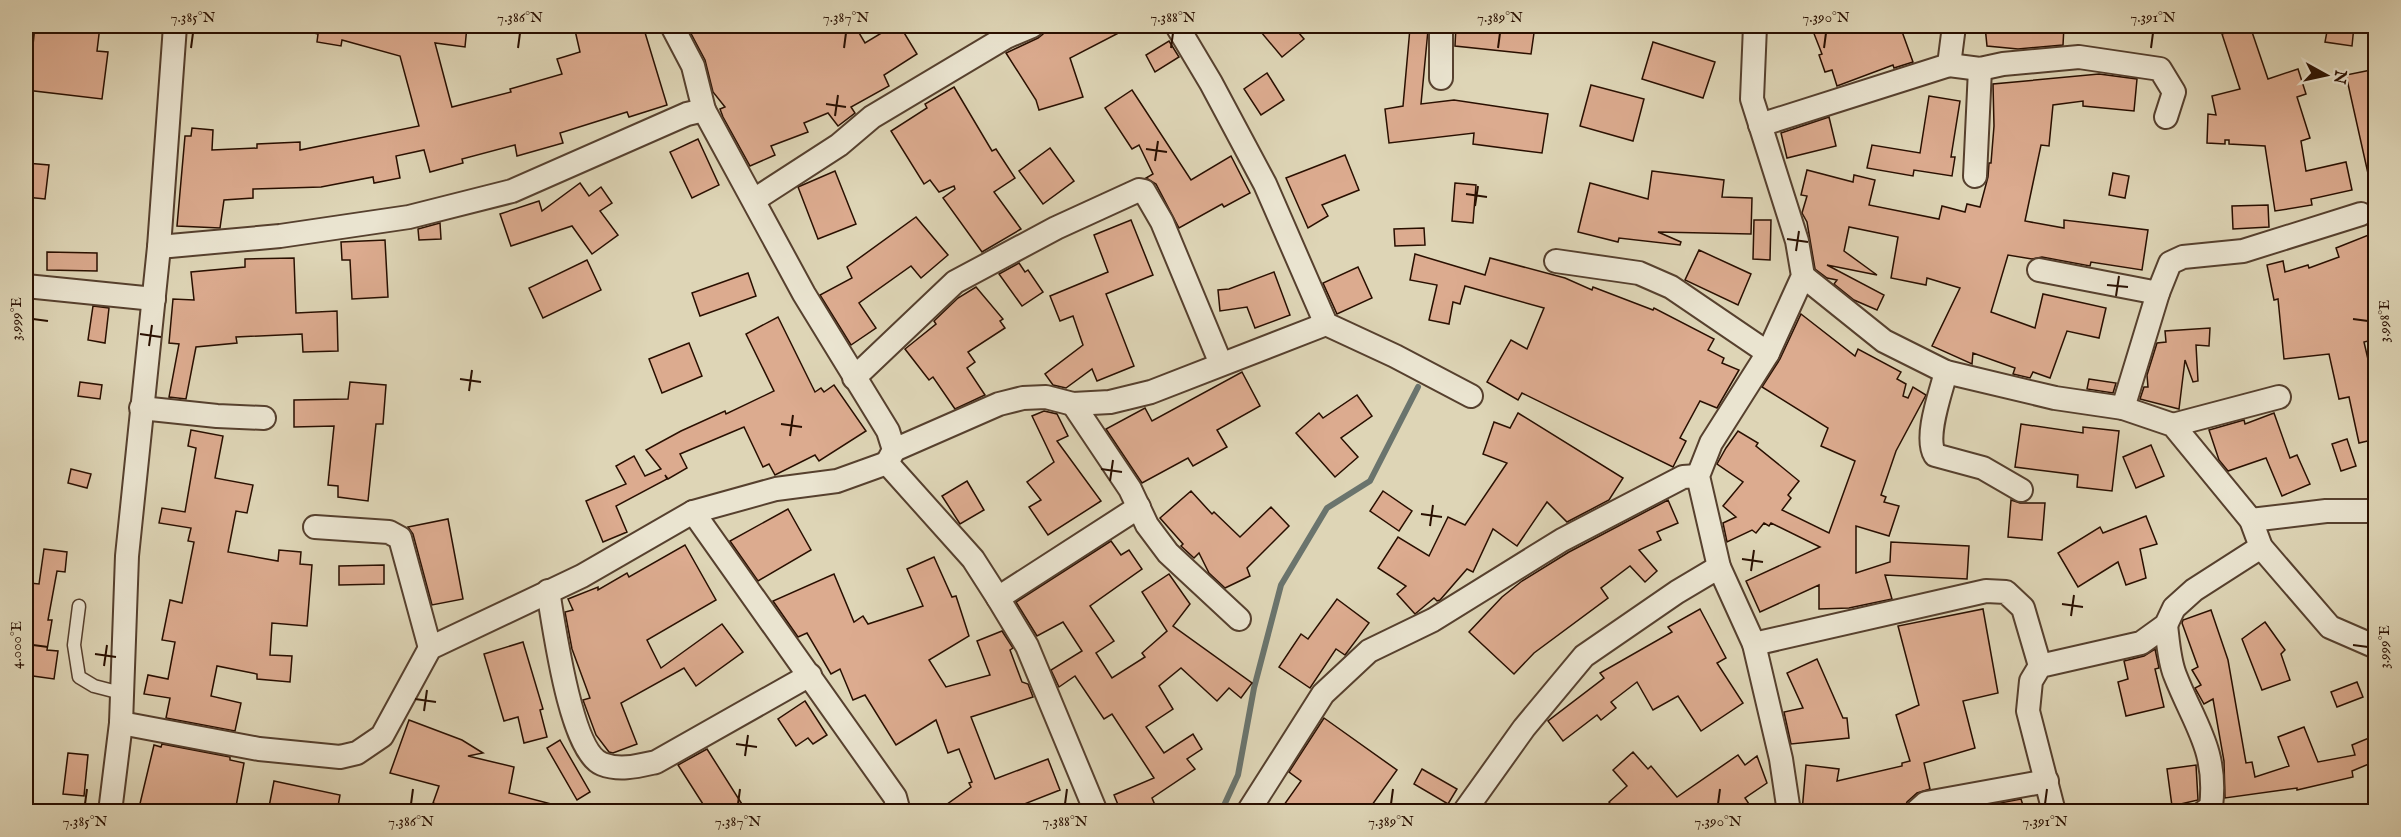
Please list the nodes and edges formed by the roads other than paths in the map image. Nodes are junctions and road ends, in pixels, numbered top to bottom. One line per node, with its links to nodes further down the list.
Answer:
1 (175, 26): 17 (street)
2 (672, 26): 11 (street)
3 (1032, 26): 15 (street)
4 (1177, 26): 24 (street)
5 (1440, 26): 10 (street)
6 (1755, 26): 13 (street)
7 (1954, 26): 8 (street)
8 (1949, 65): 9 (street); 13 (street)
9 (1980, 69): 12 (street); 14 (street)
10 (1442, 78)
11 (704, 110): 15 (street); 17 (street)
12 (2166, 117)
13 (1760, 125): 20 (street)
14 (1974, 176)
15 (754, 200): 28 (street)
16 (2361, 214): 22 (street)
17 (159, 247): 23 (street)
18 (1556, 261): 25 (street)
19 (2039, 270): 22 (street)
20 (1803, 276): 25 (street); 27 (street)
21 (26, 286): 23 (street)
22 (2158, 293): 33 (street)
23 (154, 299): 32 (street)
24 (1326, 324): 26 (street); 29 (street)
25 (1768, 353): 37 (street)
26 (1221, 364): 28 (street); 31 (street)
27 (1946, 372): 33 (street); 38 (street)
28 (854, 378): 36 (street)
29 (1471, 396)
30 (2279, 397): 35 (street)
31 (1074, 404): 36 (street); 39 (street)
32 (141, 408): 34 (street); 56 (street)
33 (2123, 408): 35 (street)
34 (264, 418)
35 (2174, 425): 42 (street)
36 (891, 457): 41 (street); 47 (street)
37 (1698, 476): 45 (street); 63 (street)
38 (2021, 490)
39 (1139, 507): 47 (street); 49 (street)
40 (2376, 511): 42 (street)
41 (693, 512): 46 (street); 55 (street)
42 (2251, 520): 44 (street)
43 (315, 527): 53 (street)
44 (2260, 547): 50 (street); 52 (street)
45 (1719, 567): 51 (street); 64 (street)
46 (548, 591): 53 (street); 55 (street)
47 (998, 598): 62 (street)
48 (79, 606): 56 (lane)
49 (1239, 619)
50 (2166, 625): 54 (street); 67 (street)
51 (1754, 644): 54 (street); 59 (street)
52 (2376, 647)
53 (430, 648): 57 (street)
54 (2040, 666): 58 (street)
55 (810, 675): 61 (street)
56 (121, 693): 57 (street)
57 (121, 723): 60 (street)
58 (2047, 781): 65 (street); 66 (street)
59 (1789, 811)
60 (110, 812)
61 (899, 812)
62 (1096, 812)
63 (1248, 812)
64 (1464, 812)
65 (1916, 812)
66 (2054, 812)
67 (2204, 812)

